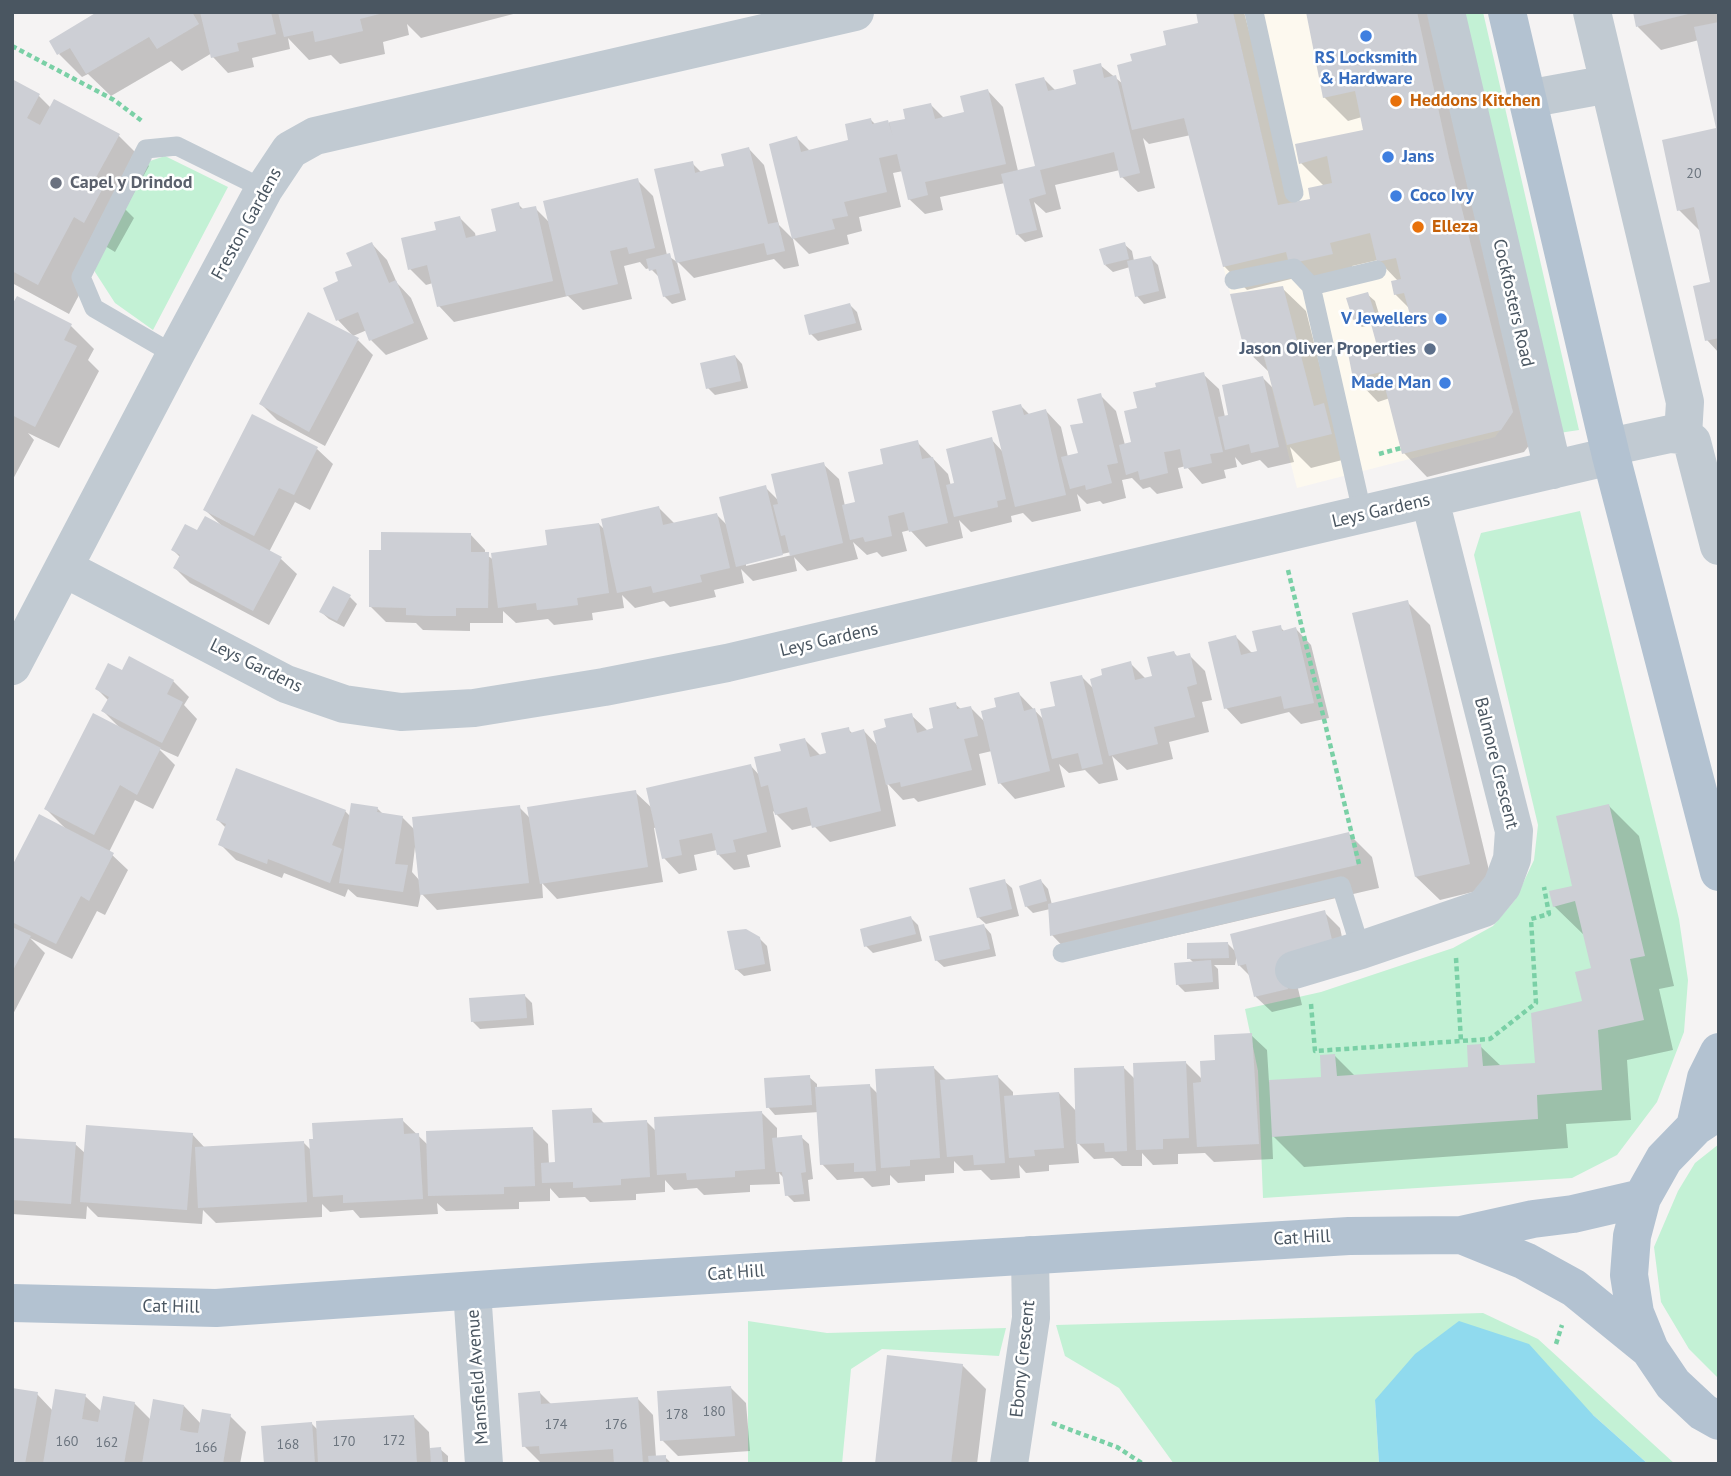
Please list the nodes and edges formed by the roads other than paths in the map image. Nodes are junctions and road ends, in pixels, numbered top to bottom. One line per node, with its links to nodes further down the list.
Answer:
1 (855, 12): 8 (street, Freston Gardens)
2 (1254, 12): 9 (lane)
3 (1446, 12): 16 (street, Cockfosters Road)
4 (1507, 12): 7 (main road)
5 (1592, 12): 6 (street)
6 (1609, 84): 7 (street); 14 (street)
7 (1527, 99): 15 (main road)
8 (264, 189): 13 (street, Freston Gardens); 13 (lane)
9 (1294, 193)
10 (1377, 270): 12 (lane)
11 (1234, 280): 12 (lane)
12 (1311, 286): 18 (lane)
13 (175, 355): 20 (street, Freston Gardens)
14 (1684, 435): 15 (street); 19 (street)
15 (1610, 451): 16 (street, Leys Gardens); 22 (main road)
16 (1553, 470): 17 (street, Leys Gardens)
17 (1430, 500): 18 (street, Leys Gardens); 23 (street, Balmore Crescent)
18 (1363, 516): 20 (street, Leys Gardens)
19 (1719, 546)
20 (64, 568): 21 (street, Freston Gardens)
21 (12, 666)
22 (1719, 872)
23 (1361, 950): 24 (lane); 25 (street, Balmore Crescent)
24 (1062, 953)
25 (1301, 967)
26 (1719, 1052): 27 (main road)
27 (1707, 1119): 28 (main road)
28 (1642, 1198): 29 (main road, Cat Hill); 33 (main road)
29 (1461, 1235): 30 (main road, Cat Hill); 33 (main road, Cat Hill)
30 (1030, 1255): 31 (main road, Cat Hill); 36 (street, Ebony Crescent)
31 (472, 1290): 32 (main road, Cat Hill); 35 (street, Mansfield Avenue)
32 (12, 1303)
33 (1650, 1350): 34 (main road)
34 (1719, 1421)
35 (484, 1464)
36 (1009, 1464)

